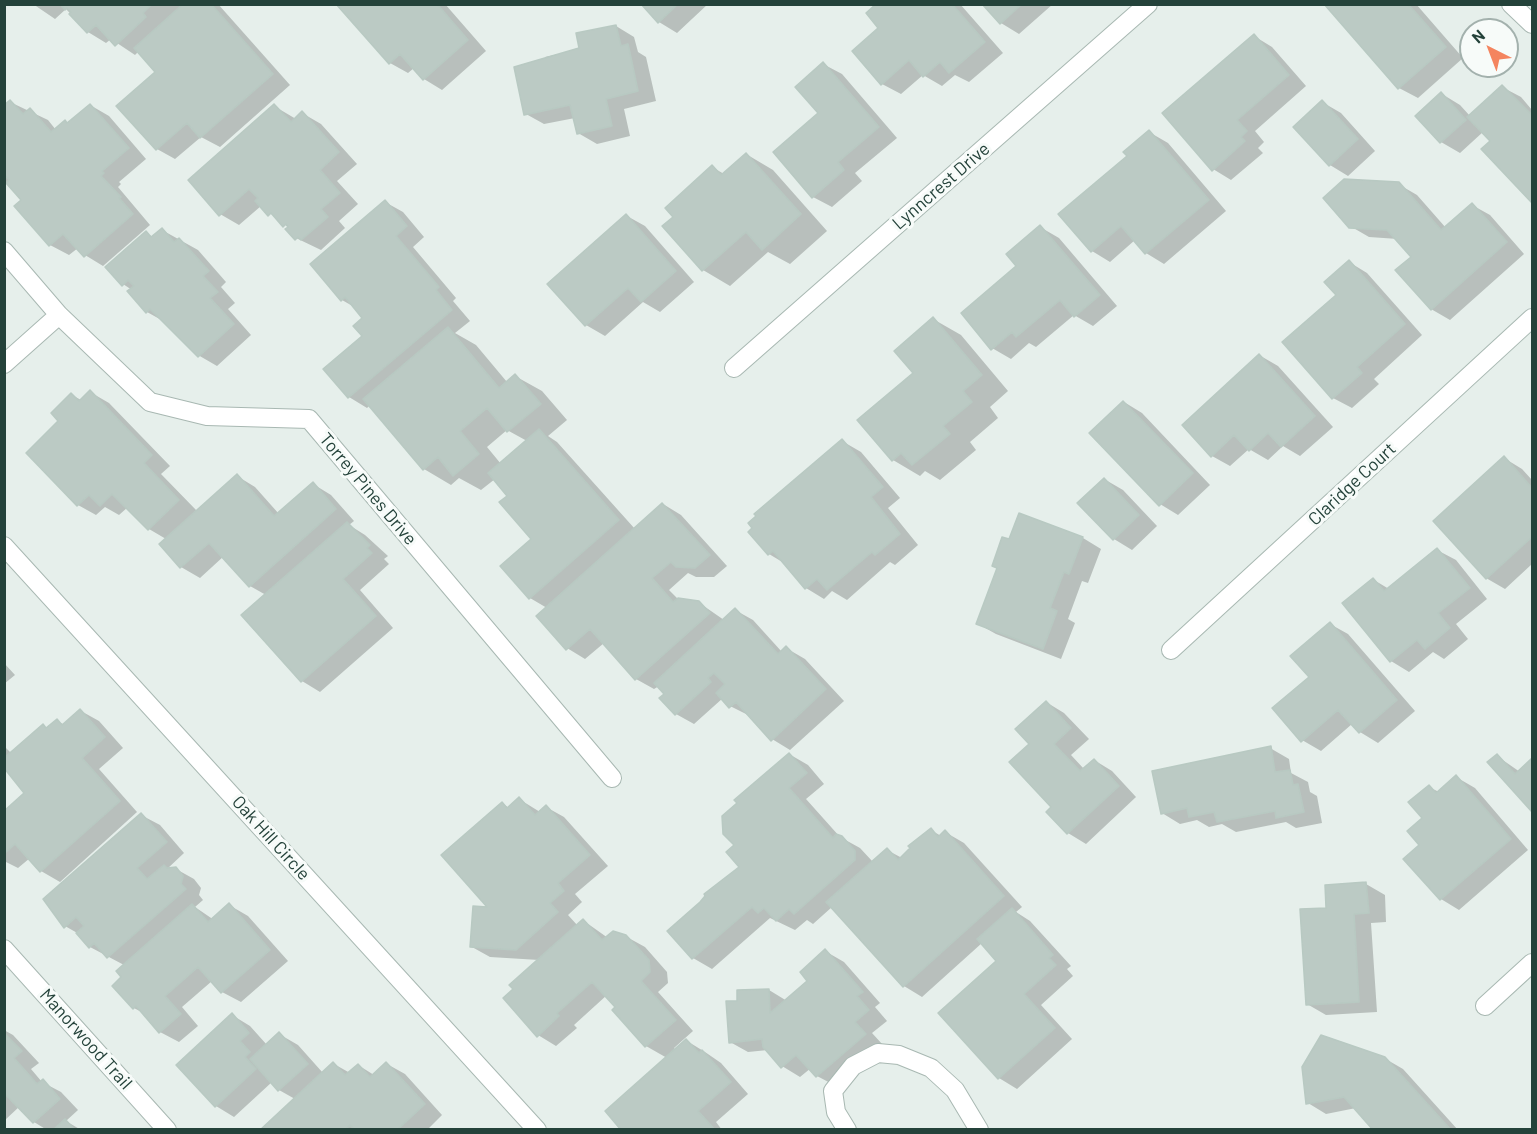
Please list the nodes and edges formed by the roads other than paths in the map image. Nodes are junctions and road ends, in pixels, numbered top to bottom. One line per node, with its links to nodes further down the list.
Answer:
1 (1148, 4): 8 (street, Lynncrest Drive)
2 (1512, 4): 3 (street)
3 (1533, 24)
4 (4, 251): 5 (street, Torrey Pines Drive)
5 (59, 315): 7 (street); 11 (street, Torrey Pines Drive)
6 (1533, 318): 10 (street, Claridge Court)
7 (4, 364)
8 (734, 368)
9 (4, 546): 16 (street, Oak Hill Circle)
10 (1171, 650)
11 (612, 778)
12 (4, 949): 15 (street, Manorwood Trail)
13 (1533, 963): 14 (street)
14 (1485, 1005)
15 (167, 1130)
16 (537, 1130)
17 (847, 1130): 18 (street)
18 (979, 1130)

